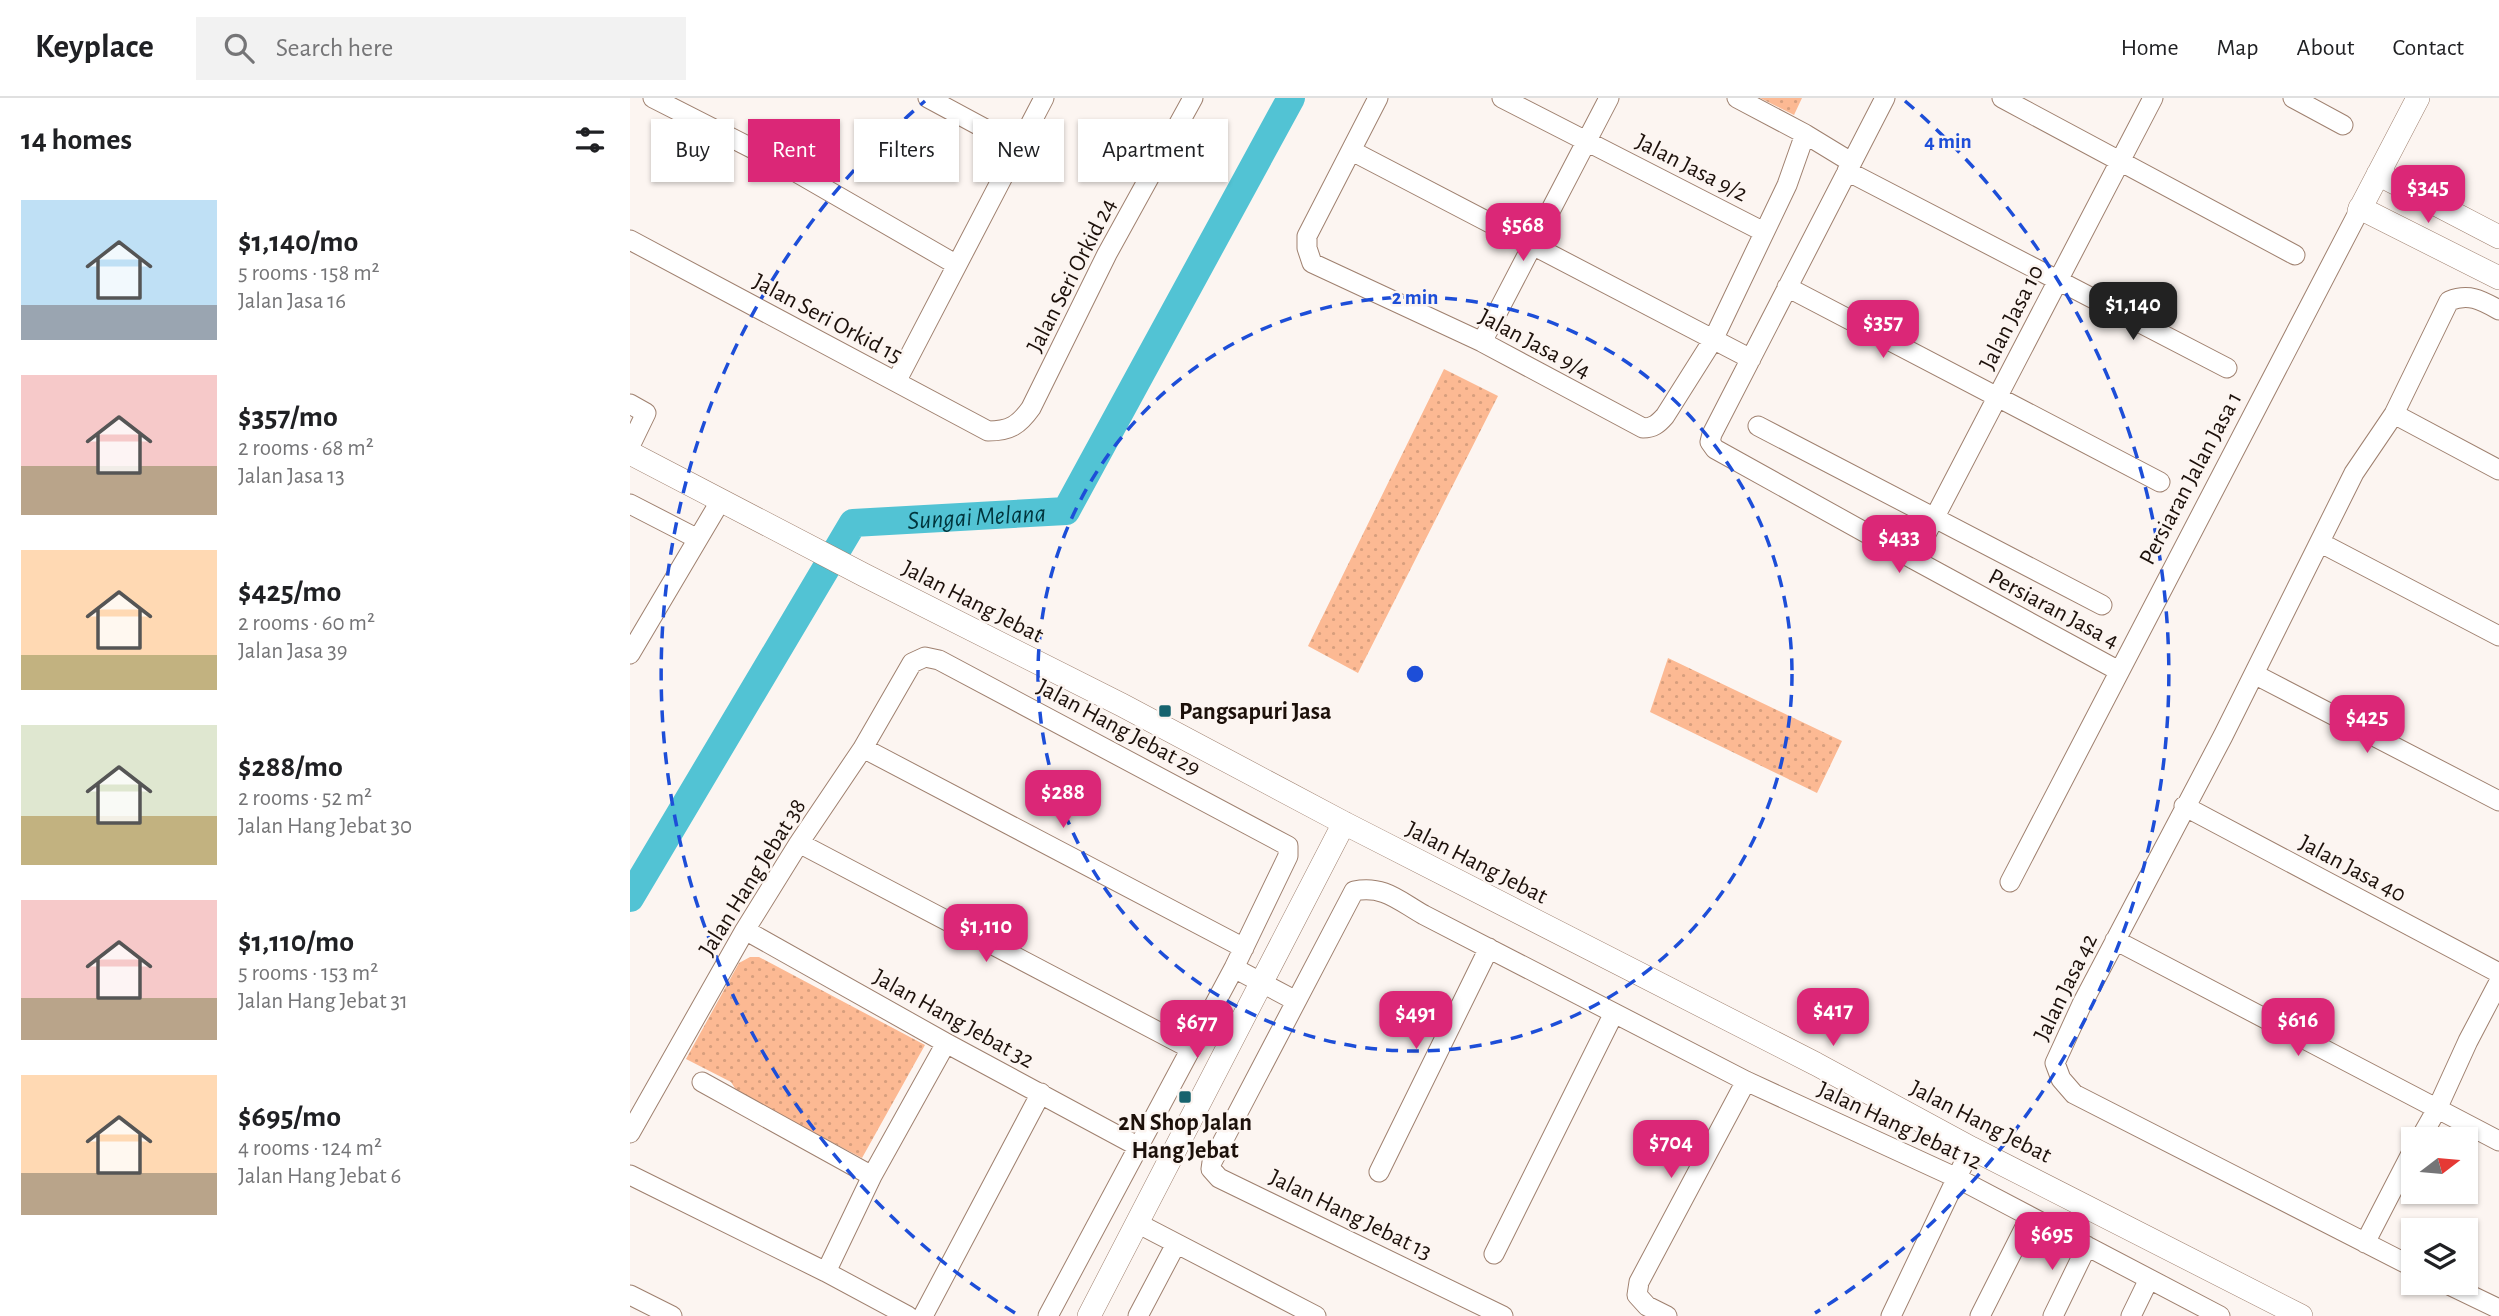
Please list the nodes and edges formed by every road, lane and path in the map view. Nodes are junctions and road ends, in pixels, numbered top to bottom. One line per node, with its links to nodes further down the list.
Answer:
1 (653, 98): 30 (street)
2 (928, 98): 15 (street)
3 (1044, 98): 14 (street)
4 (1194, 98): 44 (street, Jalan Seri Orkid 24)
5 (1378, 98): 19 (street)
6 (1502, 98): 18 (street, Jalan Jasa 9/2)
7 (1609, 98): 18 (street)
8 (1737, 98): 17 (street)
9 (1885, 98): 21 (street)
10 (2002, 98): 20 (street)
11 (2153, 98): 20 (street, Jalan Jasa 10)
12 (2293, 98): 16 (street)
13 (2418, 98): 22 (street, Persiaran Jalan Jasa 1)
14 (1033, 119)
15 (973, 122)
16 (2343, 125)
17 (1805, 134): 21 (street); 25 (street, Jalan Jasa 9/2)
18 (1586, 141): 25 (street, Jalan Jasa 9/2); 28 (street)
19 (1352, 151): 28 (street); 36 (street, Jalan Jasa 9/4)
20 (2120, 161): 29 (street); 32 (street, Jalan Jasa 10)
21 (1849, 166): 32 (street); 33 (street)
22 (2378, 174): 24 (street, Persiaran Jalan Jasa 1); 26 (street)
23 (1001, 182): 30 (street)
24 (2360, 209): 31 (street); 59 (street, Persiaran Jalan Jasa 1)
25 (1764, 232): 35 (street)
26 (2499, 237)
27 (630, 240): 39 (street, Jalan Seri Orkid 15)
28 (1532, 245): 35 (street); 36 (street)
29 (2295, 255)
30 (957, 265): 39 (street)
31 (2499, 278)
32 (2057, 281): 38 (street); 40 (street, Jalan Jasa 10)
33 (1787, 287): 37 (street); 40 (street)
34 (2499, 310): 42 (street, Jalan Jasa 42)
35 (1713, 340): 36 (street, Jalan Jasa 9/4); 37 (street)
36 (1482, 342)
37 (1751, 359): 54 (street, Persiaran Jasa 4)
38 (2227, 368)
39 (896, 382): 44 (street, Jalan Seri Orkid 15)
40 (1997, 397): 48 (street); 51 (street, Jalan Jasa 10)
41 (630, 404): 45 (street)
42 (2394, 414): 47 (street); 53 (street, Jalan Jasa 42)
43 (1758, 426): 51 (street)
44 (1006, 431)
45 (630, 446)
46 (630, 453): 49 (street, Jalan Hang Jebat)
47 (2499, 470)
48 (2160, 482)
49 (721, 500): 52 (street); 64 (street, Jalan Hang Jebat)
50 (630, 504): 52 (street)
51 (1933, 517): 54 (street, Jalan Jasa 10); 55 (street)
52 (698, 539): 57 (street)
53 (2321, 543): 56 (street); 60 (street, Jalan Jasa 42)
54 (1913, 559): 59 (street, Persiaran Jasa 4)
55 (2102, 605)
56 (2499, 636)
57 (633, 641)
58 (925, 657): 61 (street, Jalan Hang Jebat 38); 70 (street, Jalan Hang Jebat 29)
59 (2119, 671): 66 (street, Persiaran Jalan Jasa 1)
60 (2254, 674): 62 (street); 63 (street, Jalan Jasa 42)
61 (863, 748): 65 (street, Jalan Hang Jebat 38); 70 (street)
62 (2499, 801)
63 (2184, 806): 69 (street, Jalan Jasa 42); 73 (street, Jalan Jasa 40)
64 (1344, 823): 75 (street); 88 (street, Jalan Hang Jebat)
65 (799, 843): 68 (street, Jalan Hang Jebat 38); 79 (street)
66 (2010, 882)
67 (1370, 888): 71 (street, Jalan Hang Jebat 12); 76 (street, Jalan Hang Jebat 13)
68 (745, 930): 78 (street, Jalan Hang Jebat 32); 85 (street, Jalan Hang Jebat 38)
69 (2115, 940): 83 (street); 96 (street, Jalan Jasa 42)
70 (1244, 948): 72 (street)
71 (1489, 948): 77 (street, Jalan Hang Jebat 12); 89 (street)
72 (1234, 968): 75 (street); 79 (street)
73 (2499, 973)
74 (2499, 982): 83 (street)
75 (1261, 983): 76 (street); 95 (street)
76 (1296, 1001): 114 (street, Jalan Hang Jebat 13)
77 (1614, 1013): 80 (street, Jalan Hang Jebat 12); 99 (street)
78 (946, 1043): 82 (street, Jalan Hang Jebat 32); 92 (street)
79 (1191, 1049): 87 (street)
80 (1746, 1080): 93 (street, Jalan Hang Jebat 12); 115 (street)
81 (702, 1082): 92 (street)
82 (1041, 1093): 87 (street, Jalan Hang Jebat 32); 109 (street)
83 (2437, 1109): 84 (street); 86 (street)
84 (2427, 1127)
85 (630, 1133)
86 (2499, 1141)
87 (1139, 1147): 110 (street)
88 (1971, 1148): 93 (street); 120 (street, Jalan Hang Jebat)
89 (1379, 1172)
90 (2401, 1173): 96 (street)
91 (630, 1175): 101 (street)
92 (872, 1176): 101 (street)
93 (1957, 1178): 94 (street, Jalan Hang Jebat 12); 116 (street)
94 (2030, 1217): 98 (street, Jalan Hang Jebat 12); 117 (street)
95 (1137, 1223): 97 (street); 111 (street)
96 (2365, 1242): 100 (street, Jalan Jasa 42)
97 (1176, 1244): 112 (street); 113 (street)
98 (2087, 1246): 102 (street, Jalan Hang Jebat 12); 118 (street)
99 (1494, 1254)
100 (2401, 1261)
101 (826, 1272): 108 (street)
102 (2149, 1279): 106 (street, Jalan Hang Jebat 12); 119 (street)
103 (630, 1295): 107 (street)
104 (2470, 1295): 105 (street)
105 (2499, 1309)
106 (2218, 1315)
107 (672, 1316)
108 (908, 1316)
109 (923, 1316)
110 (1048, 1316)
111 (1089, 1316)
112 (1138, 1316)
113 (1316, 1316)
114 (1503, 1316)
115 (1668, 1316)
116 (1891, 1316)
117 (1980, 1316)
118 (2053, 1316)
119 (2131, 1316)
120 (2301, 1316)

